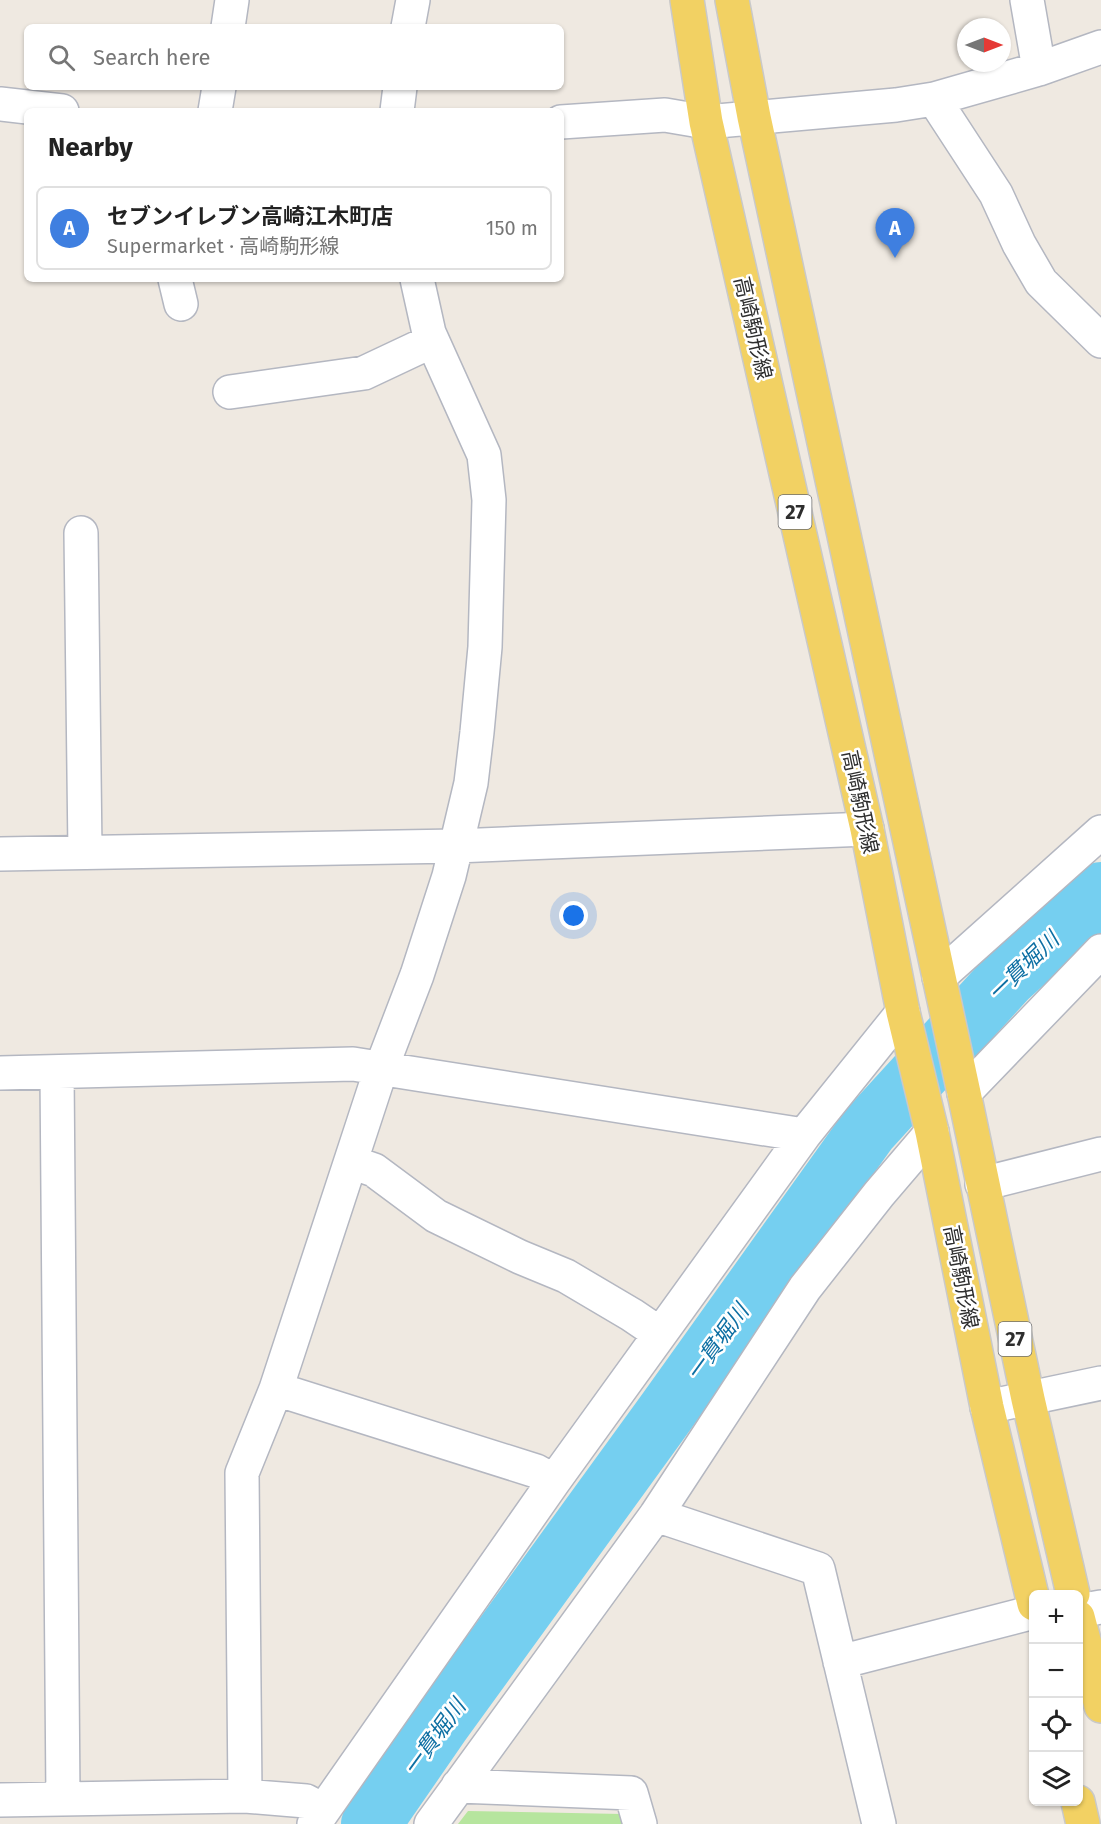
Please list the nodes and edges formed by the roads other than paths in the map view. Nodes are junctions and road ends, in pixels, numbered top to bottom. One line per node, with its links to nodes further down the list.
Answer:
1 (232, 0): 6 (street)
2 (413, 0): 7 (street)
3 (687, 0): 19 (main road, 高崎駒形線 / 27)
4 (732, 0): 17 (main road, 高崎駒形線 / 27)
5 (1028, 0): 9 (street)
6 (228, 24)
7 (409, 24)
8 (1101, 47): 9 (street)
9 (1039, 69): 12 (street)
10 (218, 90): 15 (street)
11 (400, 90): 16 (street)
12 (934, 99): 17 (street); 22 (street)
13 (0, 104): 14 (street)
14 (35, 108)
15 (216, 108)
16 (397, 108)
17 (754, 117): 19 (street); 31 (main road, 高崎駒形線 / 27)
18 (564, 122): 19 (street)
19 (706, 122): 25 (main road, 高崎駒形線 / 27)
20 (418, 282): 21 (street)
21 (432, 341): 23 (street); 27 (street)
22 (1101, 341)
23 (230, 392)
24 (81, 533): 28 (street)
25 (867, 829): 27 (street); 32 (main road, 高崎駒形線 / 27)
26 (1101, 832): 31 (street)
27 (456, 846): 28 (street); 33 (street)
28 (85, 852): 29 (street)
29 (0, 854)
30 (1101, 951): 36 (street)
31 (940, 983): 36 (main road, 高崎駒形線 / 27)
32 (904, 1018): 37 (main road, 高崎駒形線 / 27); 38 (street)
33 (381, 1069): 34 (street); 38 (street); 40 (street)
34 (57, 1072): 35 (street); 59 (street)
35 (0, 1073)
36 (963, 1088): 41 (main road, 高崎駒形線 / 27)
37 (931, 1127): 46 (main road, 高崎駒形線 / 27); 48 (street)
38 (804, 1135): 42 (street)
39 (1101, 1154): 41 (street)
40 (351, 1162): 42 (street); 44 (street)
41 (982, 1184): 45 (main road, 高崎駒形線 / 27)
42 (660, 1334): 47 (street)
43 (1101, 1383): 45 (street)
44 (276, 1389): 47 (street); 58 (street)
45 (1028, 1399): 46 (street); 50 (main road, 高崎駒形線 / 27)
46 (987, 1407): 49 (main road, 高崎駒形線 / 27)
47 (554, 1481): 62 (street)
48 (656, 1515): 55 (street); 57 (street)
49 (1031, 1590)
50 (1072, 1590)
51 (1101, 1606): 52 (street)
52 (1083, 1610)
53 (1029, 1613): 55 (street)
54 (1083, 1636): 56 (main road)
55 (840, 1662): 65 (street)
56 (1101, 1706)
57 (458, 1786): 63 (street); 64 (street)
58 (245, 1796): 59 (street); 62 (street)
59 (63, 1799): 60 (street)
60 (0, 1800)
61 (1079, 1806): 66 (main road)
62 (318, 1817)
63 (431, 1824)
64 (640, 1824)
65 (879, 1824)
66 (1083, 1824)

